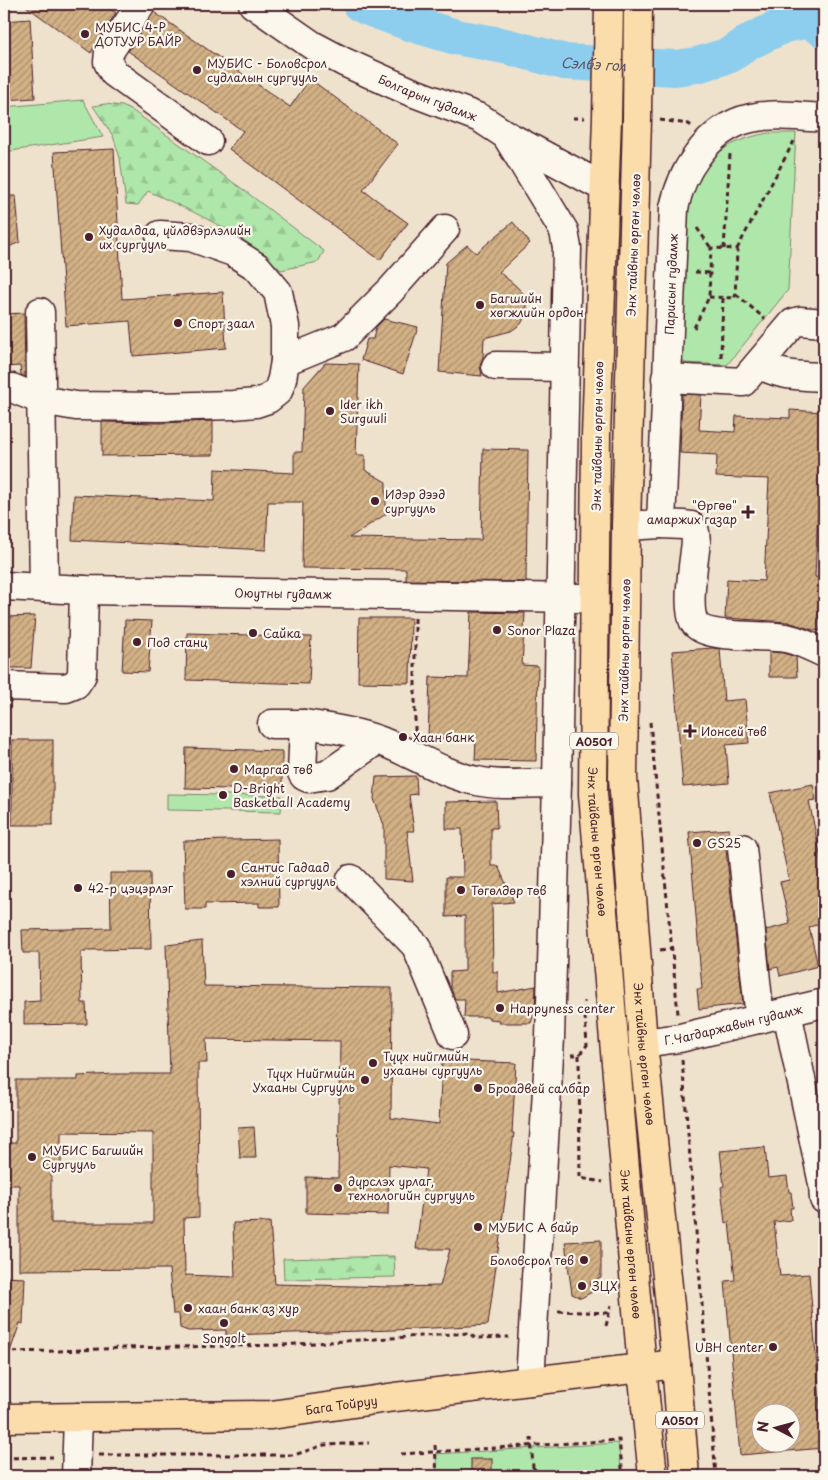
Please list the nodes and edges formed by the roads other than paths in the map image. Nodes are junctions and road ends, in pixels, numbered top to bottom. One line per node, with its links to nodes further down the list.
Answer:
1 (141, 4): 7 (street)
2 (253, 4): 6 (street, Болгарын гудамж)
3 (610, 4): 8 (main road, Энх тайваны өргөн чөлөө / A0501)
4 (638, 4): 22 (main road, Энх тайвны өргөн чөлөө / A0501)
5 (824, 118): 18 (street, Парисын гудамж)
6 (506, 134): 8 (street, Болгарын гудамж); 16 (street)
7 (208, 141)
8 (605, 188): 27 (main road, Энх тайваны өргөн чөлөө / A0501)
9 (445, 228): 13 (street)
10 (160, 235): 13 (street)
11 (40, 312): 20 (street)
12 (824, 323): 14 (street)
13 (285, 361): 20 (street)
14 (759, 364): 17 (street); 18 (street)
15 (496, 366): 16 (street)
16 (564, 367): 26 (street)
17 (824, 377)
18 (666, 378): 21 (street, Парисын гудамж)
19 (4, 388): 20 (street)
20 (41, 400): 24 (street)
21 (661, 524): 22 (street); 28 (street)
22 (626, 526): 40 (main road, Энх тайвны өргөн чөлөө / A0501)
23 (4, 586): 24 (street, Оюутны гудамж)
24 (44, 588): 25 (street, Оюутны гудамж)
25 (84, 590): 26 (street, Оюутны гудамж); 29 (street)
26 (561, 598): 27 (street, Оюутны гудамж); 33 (street)
27 (595, 598): 43 (main road, Энх тайваны өргөн чөлөө / A0501)
28 (824, 653)
29 (4, 686)
30 (272, 724): 31 (street)
31 (304, 724): 32 (street); 32 (street)
32 (378, 740): 33 (street)
33 (557, 783): 44 (street)
34 (742, 848): 38 (street)
35 (351, 879): 39 (street)
36 (824, 1003): 37 (street, Г.Чагдаржавын гудамж)
37 (787, 1012): 38 (street, Г.Чагдаржавын гудамж); 41 (street)
38 (760, 1019): 40 (street, Г.Чагдаржавын гудамж)
39 (454, 1035)
40 (643, 1043): 42 (main road, Энх тайвны өргөн чөлөө / A0501)
41 (824, 1200)
42 (676, 1364): 43 (main road, Бага Тойруу); 49 (main road, A0501)
43 (642, 1368): 44 (main road, Бага Тойруу); 48 (main road, Энх тайваны өргөн чөлөө / A0501)
44 (530, 1381): 45 (main road, Бага Тойруу)
45 (78, 1417): 46 (main road, Бага Тойруу); 47 (street)
46 (4, 1418)
47 (76, 1469)
48 (653, 1476)
49 (685, 1476)

